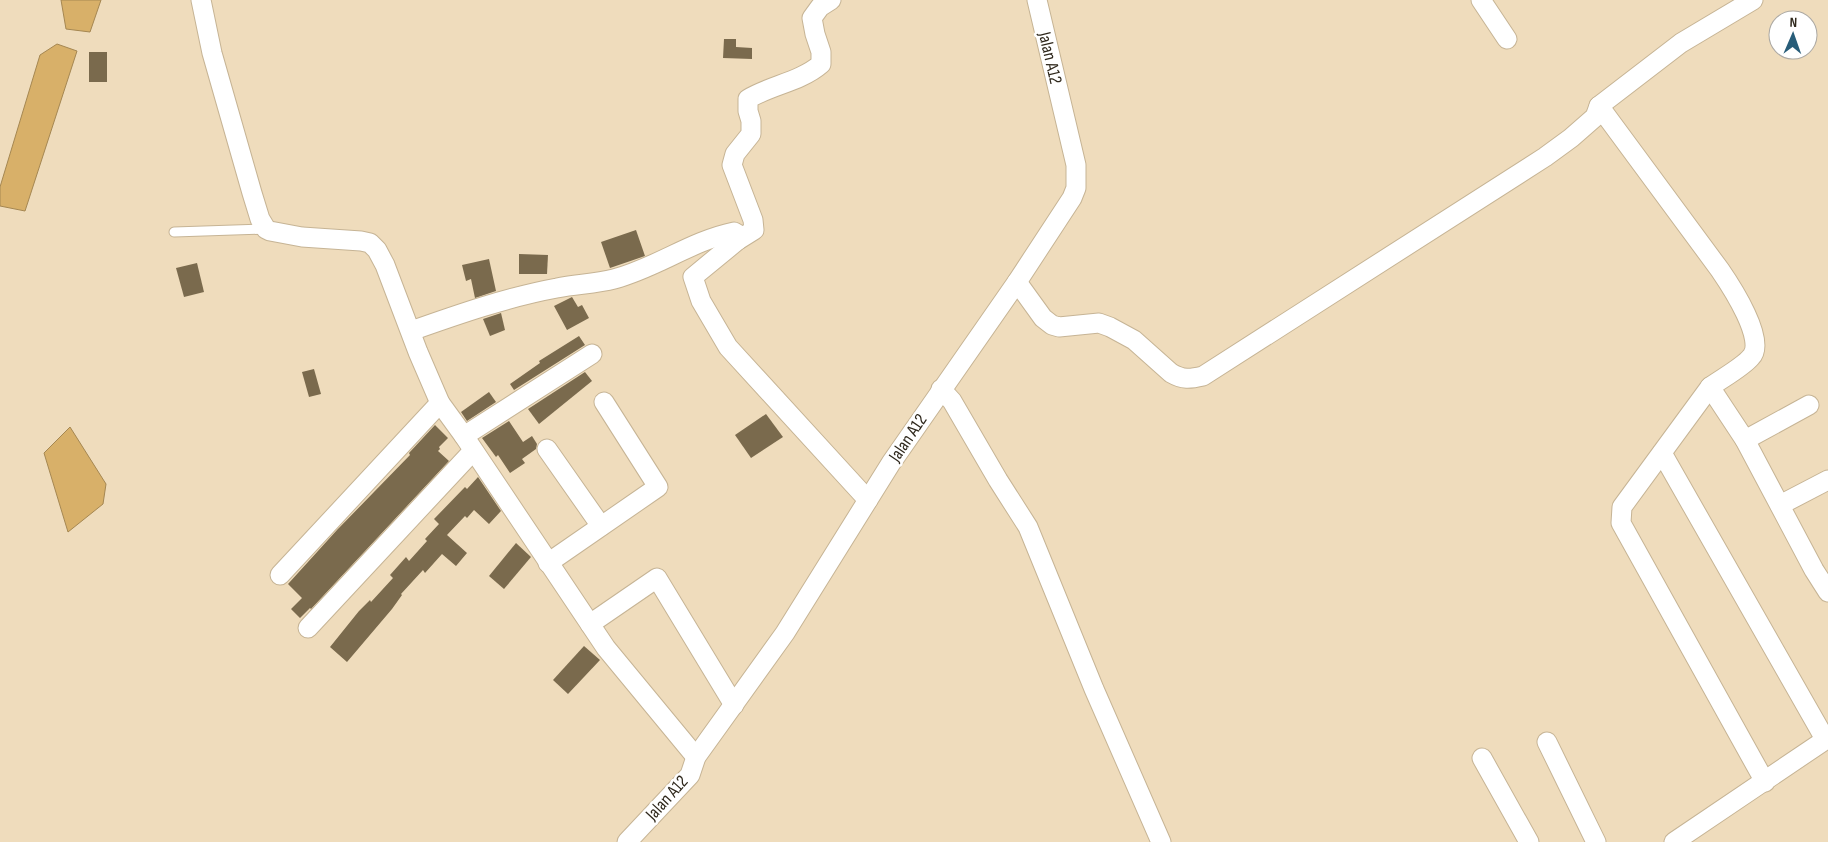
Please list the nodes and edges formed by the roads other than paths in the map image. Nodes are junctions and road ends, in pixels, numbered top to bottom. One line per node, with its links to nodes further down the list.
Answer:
1 (201, 0): 8 (street)
2 (831, 0): 10 (street)
3 (1037, 0): 11 (street, Jalan A12)
4 (1480, 0): 6 (street)
5 (1753, 0): 7 (street)
6 (1506, 39)
7 (1600, 106): 11 (street); 14 (street)
8 (266, 229): 9 (lane); 12 (street)
9 (174, 232)
10 (738, 240): 12 (street); 24 (street)
11 (1017, 282): 15 (street, Jalan A12)
12 (411, 331): 17 (street)
13 (592, 354): 20 (street)
14 (1710, 387): 19 (street); 22 (street)
15 (941, 389): 24 (street, Jalan A12); 40 (street)
16 (604, 402): 26 (street)
17 (440, 403): 20 (street); 29 (street)
18 (1809, 405): 19 (street)
19 (1746, 440): 25 (street)
20 (468, 443): 27 (street); 32 (street)
21 (547, 449): 26 (street)
22 (1662, 453): 34 (street); 38 (street)
23 (1828, 480): 25 (street)
24 (868, 500): 33 (street, Jalan A12)
25 (1780, 505): 28 (street)
26 (601, 526): 27 (street)
27 (548, 563): 31 (street)
28 (1821, 566): 30 (street)
29 (280, 575)
30 (1828, 592)
31 (590, 624): 33 (street); 36 (street)
32 (308, 628)
33 (734, 705): 36 (street, Jalan A12)
34 (1827, 738): 38 (street)
35 (1547, 742): 42 (street)
36 (696, 757): 39 (street, Jalan A12)
37 (1482, 758): 41 (street)
38 (1765, 782): 43 (street)
39 (627, 842)
40 (1161, 842)
41 (1530, 842)
42 (1596, 842)
43 (1674, 842)

